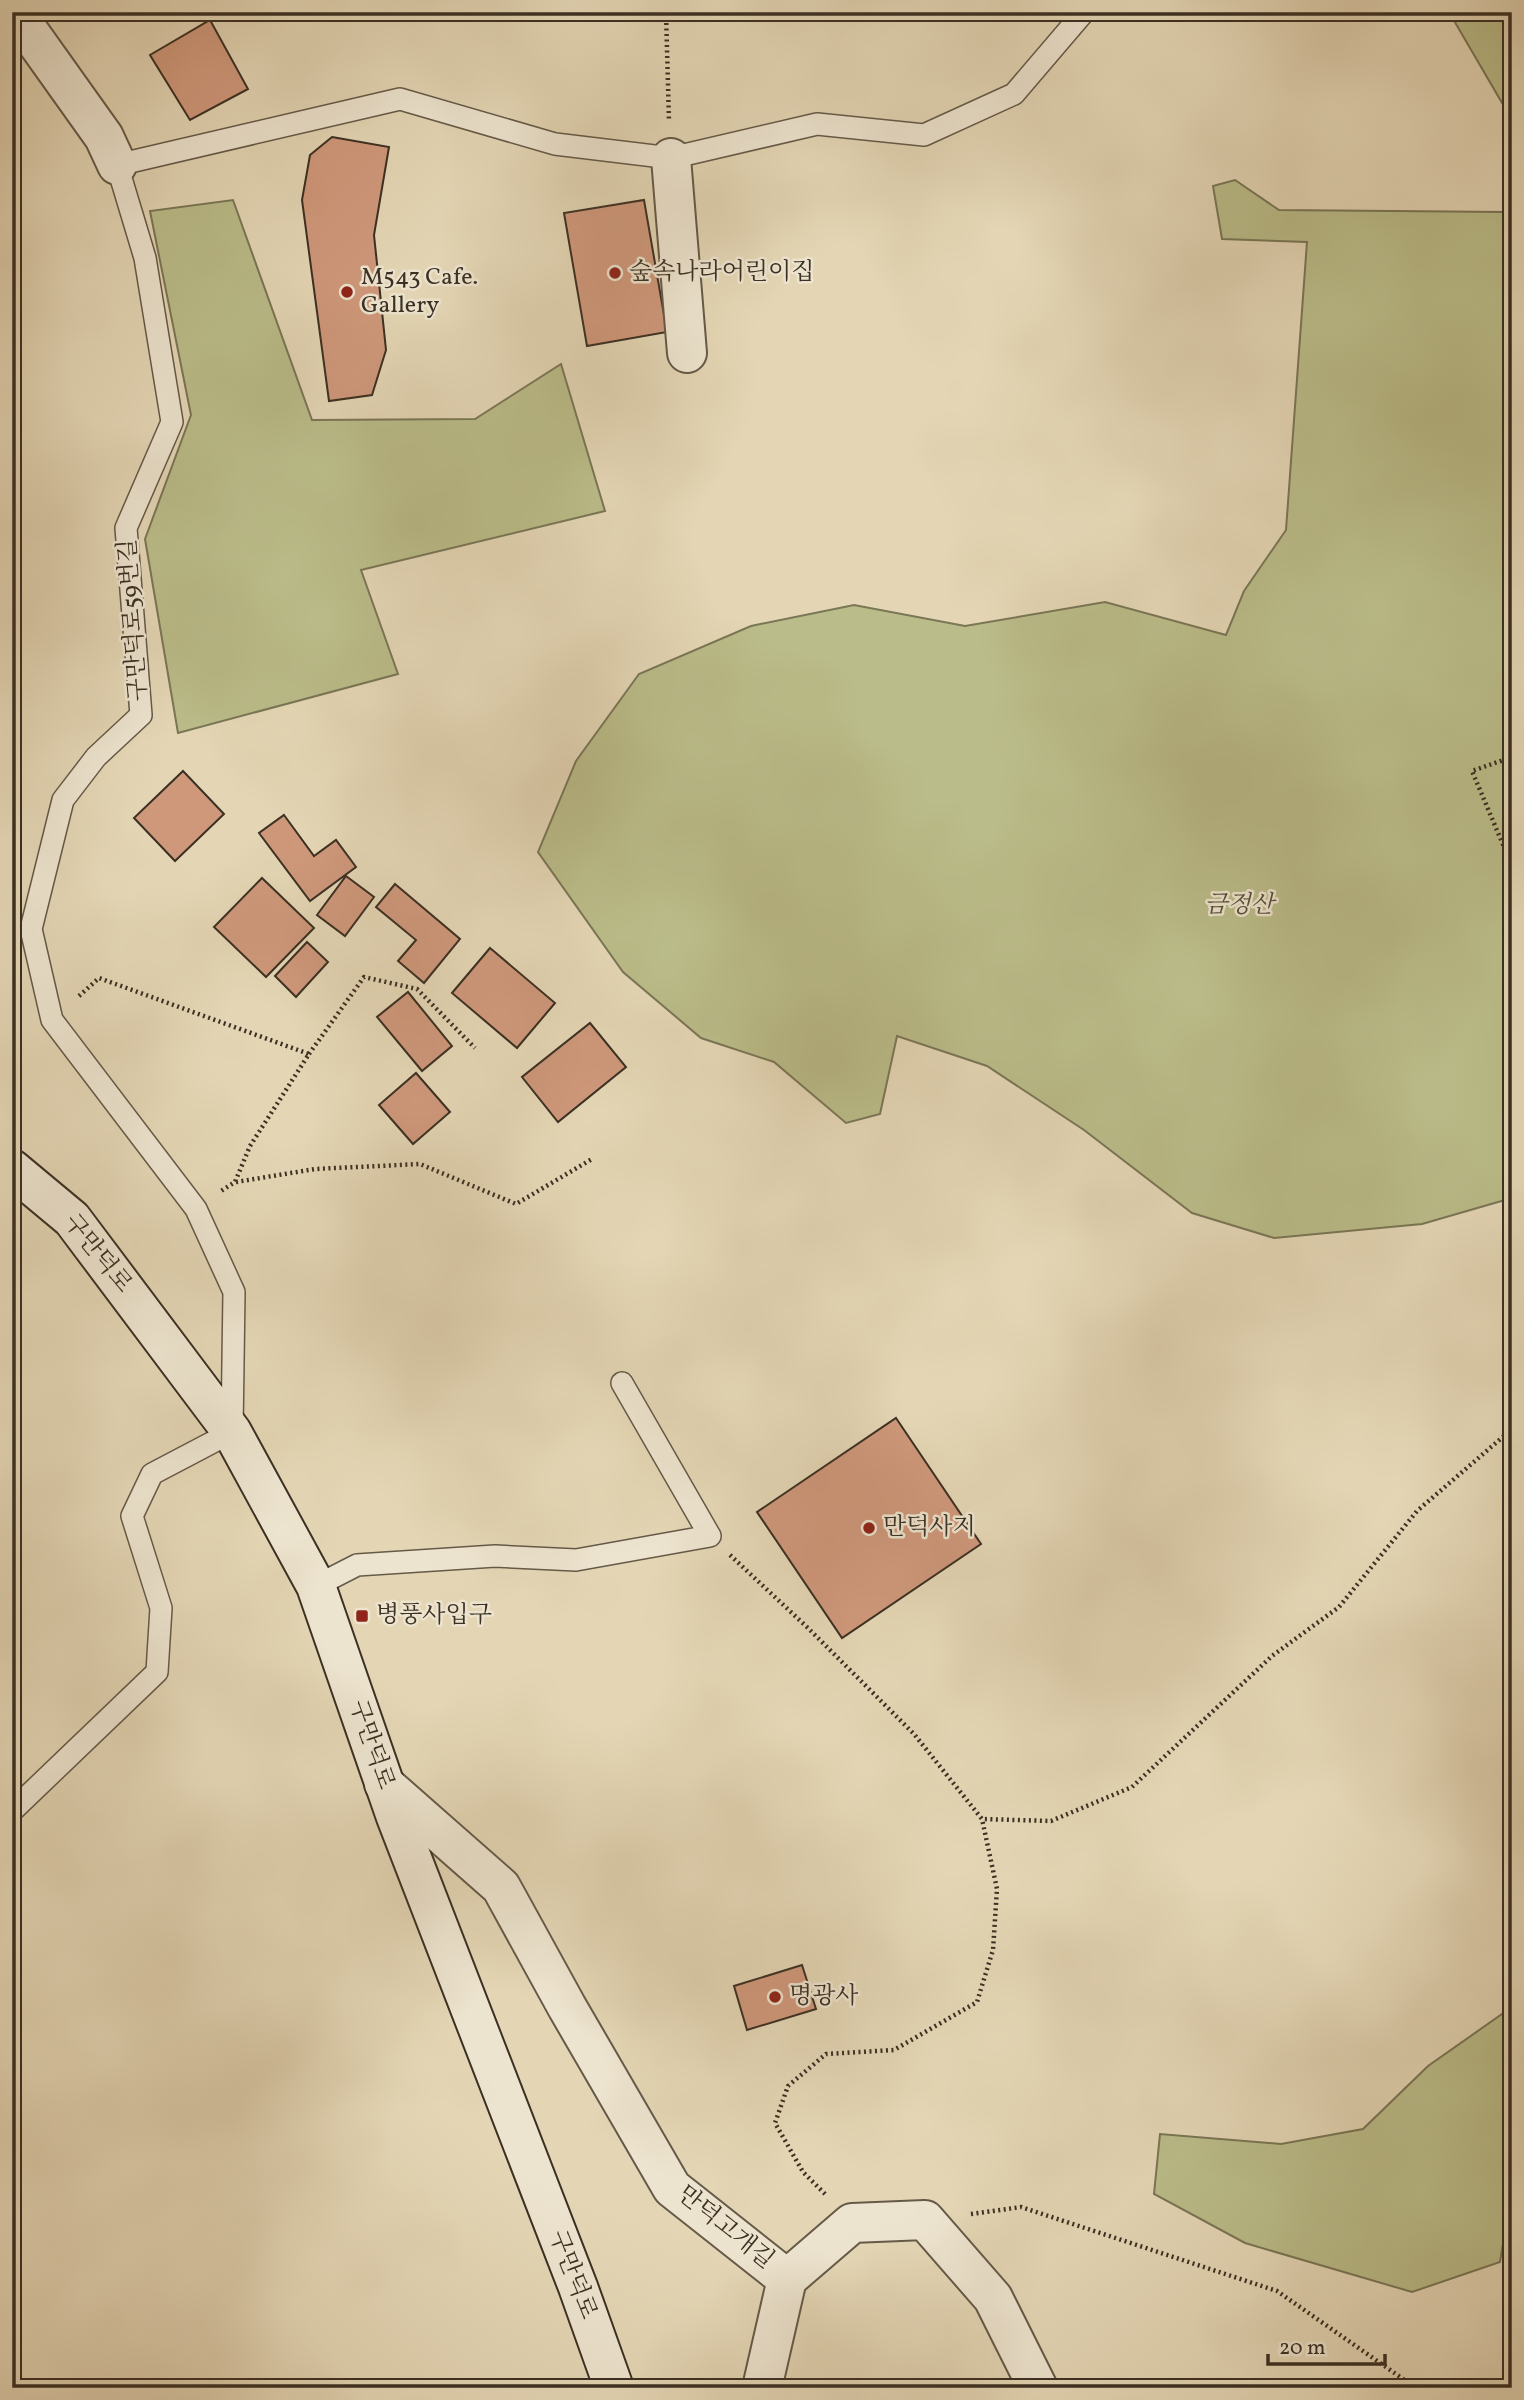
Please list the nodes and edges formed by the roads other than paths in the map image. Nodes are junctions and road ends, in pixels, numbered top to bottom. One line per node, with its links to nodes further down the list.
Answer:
1 (15, 12): 4 (street, 구만덕로59번길)
2 (1084, 12): 3 (lane)
3 (671, 158): 4 (lane); 5 (street)
4 (117, 165): 8 (lane, 구만덕로59번길)
5 (687, 353)
6 (12, 1169): 8 (street, 구만덕로)
7 (622, 1383): 9 (lane)
8 (232, 1433): 9 (street, 구만덕로); 11 (lane)
9 (316, 1586): 10 (street, 구만덕로)
10 (384, 1784): 12 (street, 만덕고개길); 13 (street, 구만덕로)
11 (12, 1811)
12 (787, 2278): 14 (street); 15 (street, 만덕고개길)
13 (614, 2388)
14 (762, 2388)
15 (1038, 2388)

